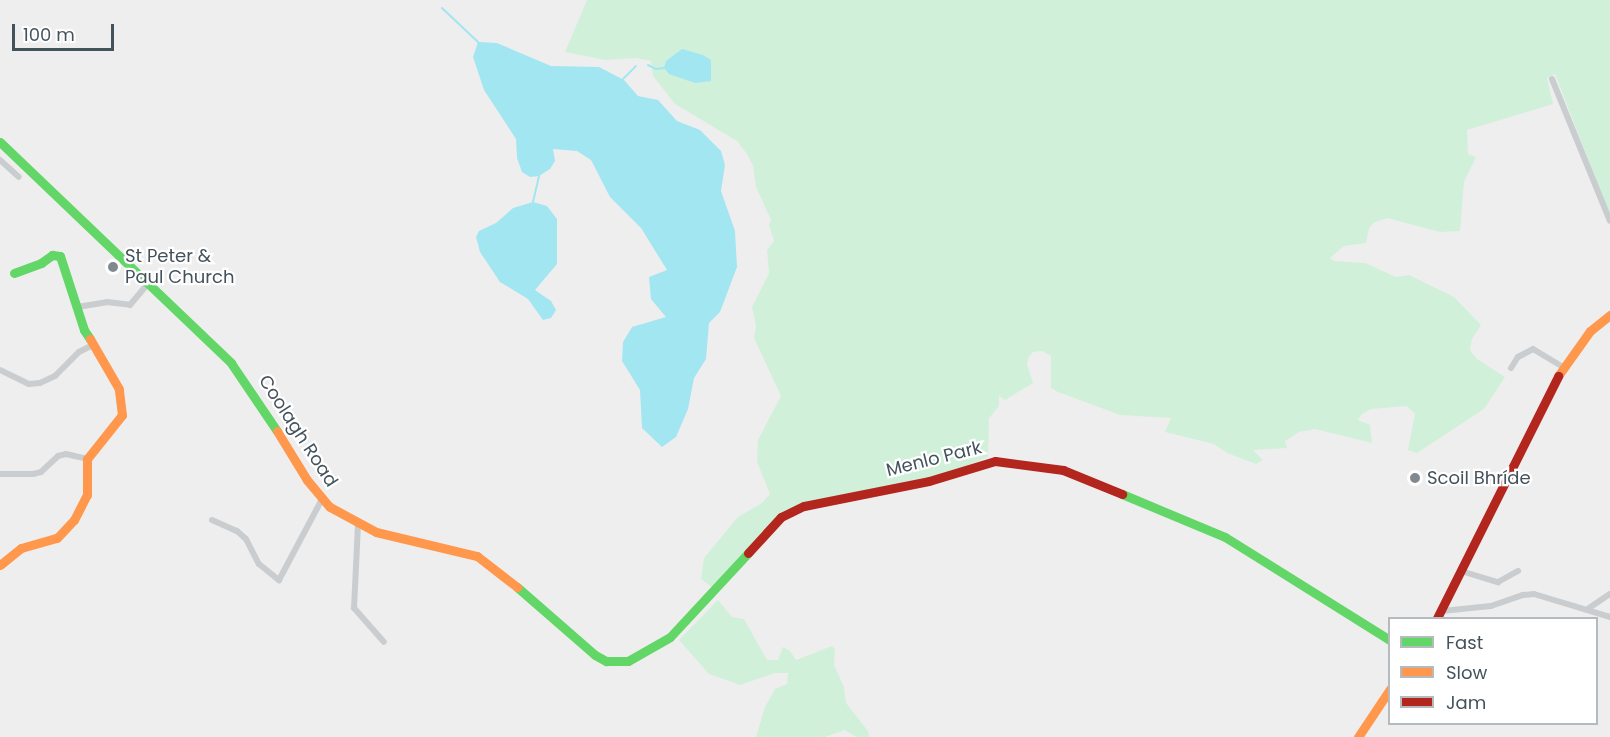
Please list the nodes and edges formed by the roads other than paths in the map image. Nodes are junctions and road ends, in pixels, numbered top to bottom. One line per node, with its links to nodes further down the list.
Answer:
1 (1552, 79): 5 (street)
2 (0, 142): 7 (street, Coolagh Road)
3 (0, 160): 4 (street)
4 (19, 177)
5 (1610, 221)
6 (14, 273): 8 (street)
7 (149, 282): 8 (street); 16 (street, Coolagh Road)
8 (77, 307): 10 (street)
9 (1610, 315): 11 (street)
10 (93, 345): 13 (street); 14 (street)
11 (1563, 367): 12 (street); 20 (street)
12 (1512, 368)
13 (0, 370)
14 (87, 459): 15 (street); 19 (street)
15 (0, 474)
16 (322, 500): 17 (street); 18 (street, Coolagh Road)
17 (212, 520)
18 (358, 524): 27 (street); 28 (street, Coolagh Road)
19 (0, 565)
20 (1461, 571): 21 (street); 24 (street)
21 (1518, 571)
22 (1610, 594): 23 (street)
23 (1589, 608): 24 (street); 25 (street)
24 (1440, 615)
25 (1610, 616)
26 (1388, 639): 28 (street, Menlo Park)
27 (384, 642)
28 (615, 663)
29 (1388, 691): 30 (street)
30 (1358, 737)

